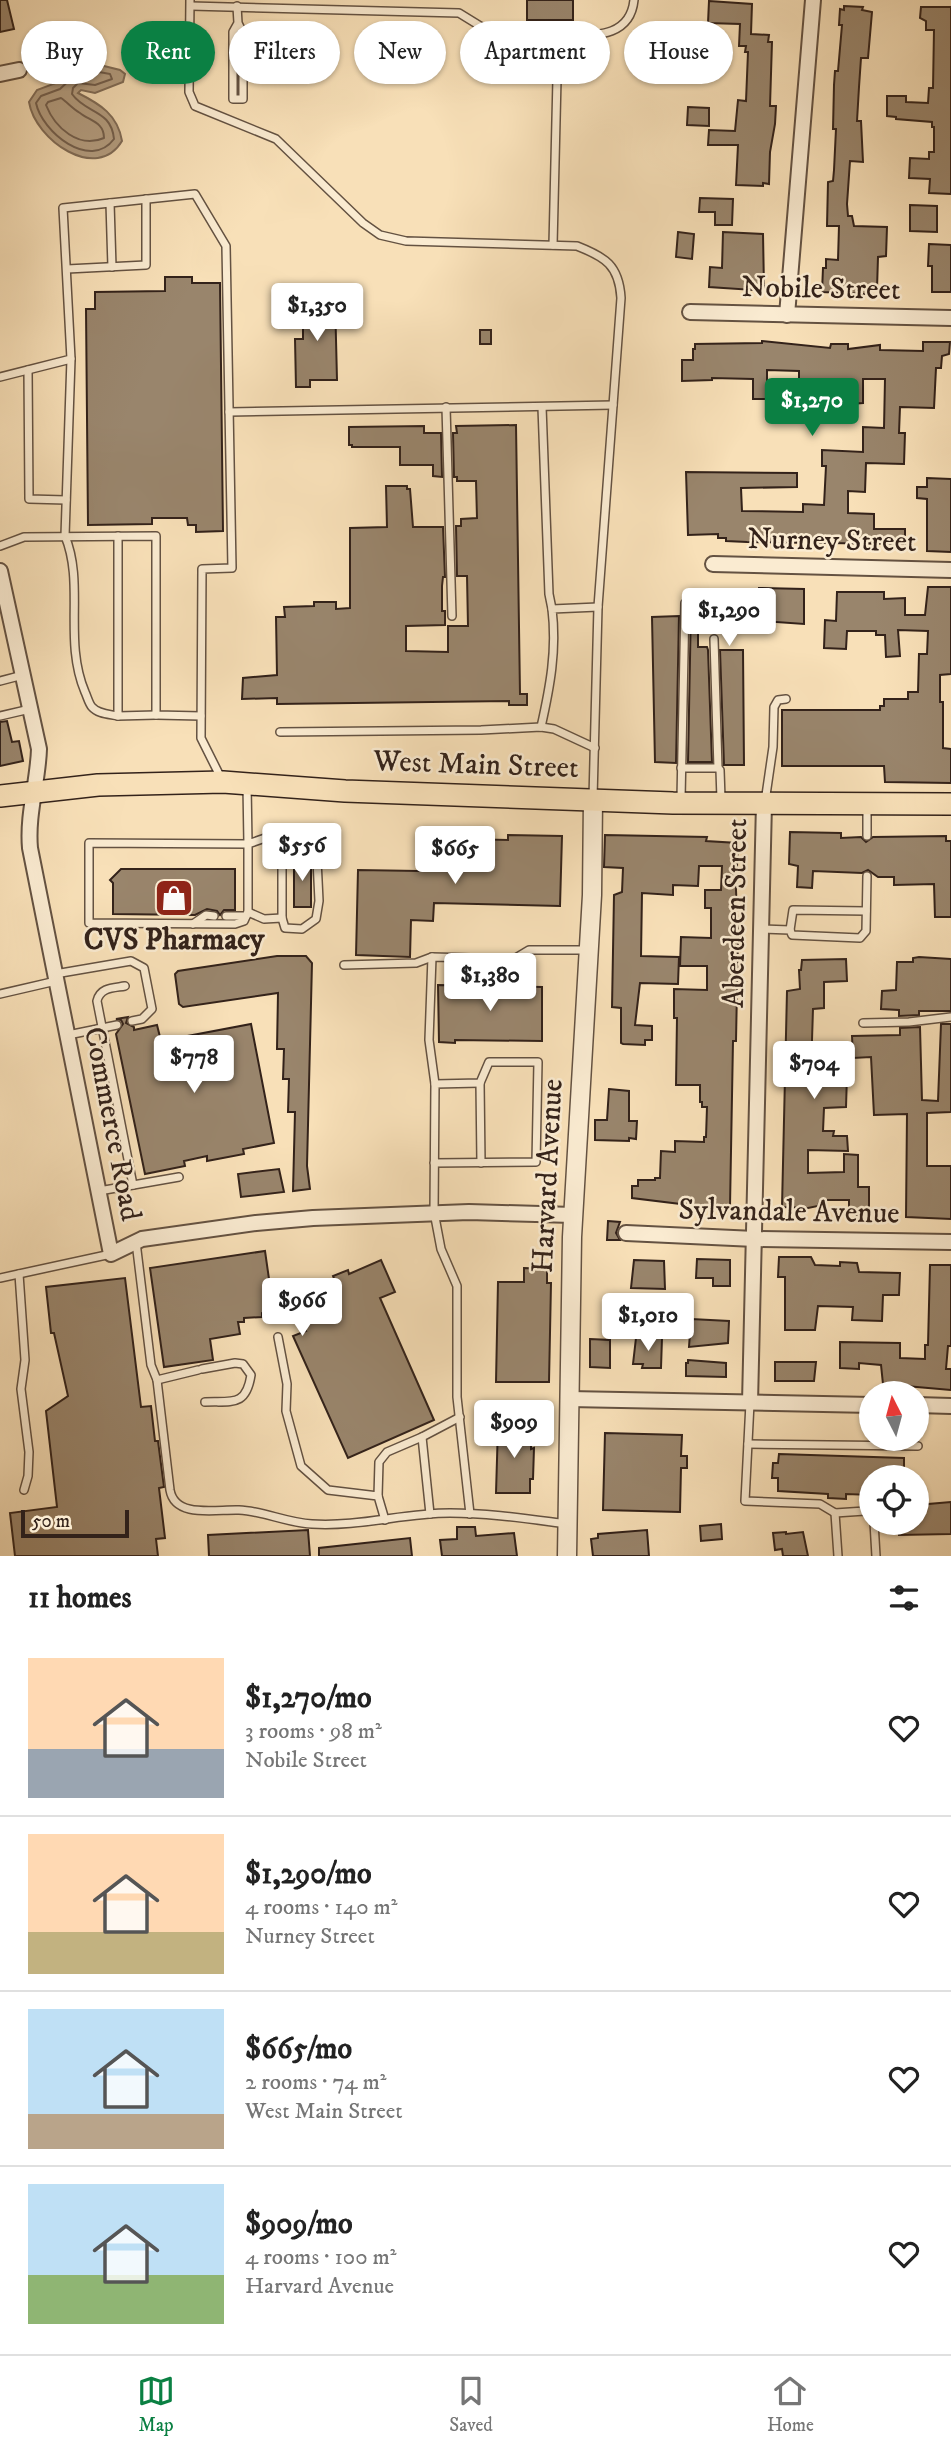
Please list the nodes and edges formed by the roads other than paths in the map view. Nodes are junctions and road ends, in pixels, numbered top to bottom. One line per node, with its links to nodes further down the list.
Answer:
1 (634, 0): 8 (lane)
2 (813, 0): 18 (street)
3 (190, 3): 4 (lane); 14 (lane)
4 (237, 6): 5 (lane); 6 (lane)
5 (238, 21)
6 (472, 21)
7 (238, 23): 7 (lane)
8 (610, 32)
9 (19, 70): 10 (street)
10 (0, 74)
11 (557, 84): 14 (lane)
12 (146, 199): 13 (lane); 15 (lane); 26 (lane)
13 (110, 203): 15 (lane); 16 (lane)
14 (554, 245): 23 (lane)
15 (112, 267): 16 (lane)
16 (67, 269): 20 (lane)
17 (690, 312): 18 (street, Nobile Street)
18 (787, 315): 19 (street, Nobile Street)
19 (951, 318)
20 (71, 359): 21 (lane); 27 (lane)
21 (28, 370): 22 (lane); 27 (lane)
22 (0, 377)
23 (613, 405): 25 (lane); 35 (lane)
24 (446, 407): 25 (lane); 26 (lane); 37 (lane)
25 (542, 407): 36 (lane)
26 (229, 412): 46 (lane)
27 (66, 499): 28 (lane)
28 (65, 536): 29 (lane); 30 (lane); 45 (lane)
29 (118, 536): 43 (lane); 45 (lane)
30 (0, 546)
31 (713, 564): 32 (street, Nurney Street)
32 (951, 570)
33 (0, 571): 39 (street, Commerce Road)
34 (685, 603): 50 (lane)
35 (598, 607): 36 (lane); 49 (lane)
36 (552, 609): 47 (lane)
37 (452, 616)
38 (714, 639): 51 (lane)
39 (24, 674): 40 (lane); 42 (street, Commerce Road)
40 (0, 681)
41 (786, 699): 59 (lane)
42 (32, 709): 44 (lane); 54 (street, Commerce Road)
43 (156, 715): 45 (lane); 46 (lane)
44 (0, 716)
45 (118, 716)
46 (201, 716): 52 (lane)
47 (541, 727): 48 (lane); 49 (lane)
48 (280, 732)
49 (596, 748): 56 (lane)
50 (681, 768): 51 (lane); 57 (lane)
51 (718, 768): 58 (lane)
52 (223, 782): 53 (main road, West Main Street); 54 (main road, West Main Street)
53 (247, 784): 56 (main road, West Main Street); 64 (lane)
54 (35, 793): 55 (main road, West Main Street); 77 (street, Commerce Road)
55 (0, 796)
56 (593, 799): 57 (main road, West Main Street); 74 (street, Harvard Avenue)
57 (681, 803): 58 (main road, West Main Street)
58 (721, 803): 59 (main road, West Main Street)
59 (764, 803): 60 (main road, West Main Street); 72 (street, Aberdeen Street)
60 (867, 804): 61 (main road, West Main Street); 62 (lane)
61 (951, 804)
62 (867, 836)
63 (282, 838): 64 (lane); 70 (lane); 70 (lane)
64 (248, 844): 67 (lane); 71 (lane)
65 (867, 876): 66 (lane)
66 (866, 911): 73 (lane); 73 (lane)
67 (247, 914): 69 (lane); 70 (lane); 71 (lane)
68 (214, 916): 71 (lane)
69 (226, 916)
70 (282, 918)
71 (192, 924)
72 (762, 929): 73 (lane); 96 (street, Aberdeen Street)
73 (790, 930)
74 (589, 950): 75 (lane); 94 (street, Harvard Avenue)
75 (432, 957): 76 (lane); 87 (lane)
76 (344, 965)
77 (56, 978): 79 (lane); 81 (lane); 85 (street, Commerce Road)
78 (125, 986): 84 (lane)
79 (0, 994)
80 (951, 1017): 82 (lane)
81 (132, 1021)
82 (863, 1023)
83 (117, 1025): 84 (lane)
84 (103, 1027): 85 (lane); 91 (lane)
85 (67, 1035): 92 (street, Commerce Road)
86 (481, 1083): 87 (lane); 89 (lane); 89 (lane)
87 (435, 1084): 88 (lane)
88 (434, 1163): 89 (lane); 93 (lane)
89 (481, 1163)
90 (179, 1177): 91 (lane)
91 (133, 1185): 92 (lane)
92 (98, 1191): 99 (street, Commerce Road)
93 (435, 1212): 94 (street, Commerce Road); 97 (street, Commerce Road); 110 (lane)
94 (573, 1215): 104 (street, Harvard Avenue)
95 (626, 1233): 96 (street, Sylvandale Avenue)
96 (755, 1239): 98 (street, Sylvandale Avenue); 106 (street, Aberdeen Street)
97 (136, 1242): 99 (street, Commerce Road); 103 (lane)
98 (951, 1242)
99 (111, 1254): 100 (lane)
100 (19, 1274): 101 (lane); 114 (lane)
101 (0, 1278)
102 (278, 1337): 115 (lane)
103 (157, 1380): 105 (lane); 120 (lane)
104 (569, 1399): 106 (street); 121 (street, Harvard Avenue)
105 (205, 1402)
106 (750, 1403): 107 (street); 112 (lane)
107 (859, 1405)
108 (929, 1405): 109 (street)
109 (951, 1406)
110 (460, 1417): 111 (lane); 119 (lane)
111 (422, 1437): 115 (lane); 118 (lane)
112 (748, 1444): 113 (lane); 117 (lane)
113 (859, 1445)
114 (24, 1490)
115 (378, 1496): 120 (lane)
116 (859, 1511): 117 (lane)
117 (835, 1513): 124 (lane)
118 (430, 1514): 119 (lane); 120 (lane)
119 (470, 1514): 121 (lane)
120 (385, 1520)
121 (567, 1524): 123 (street, Harvard Avenue)
122 (875, 1535): 125 (lane)
123 (567, 1556)
124 (838, 1556)
125 (876, 1556)

